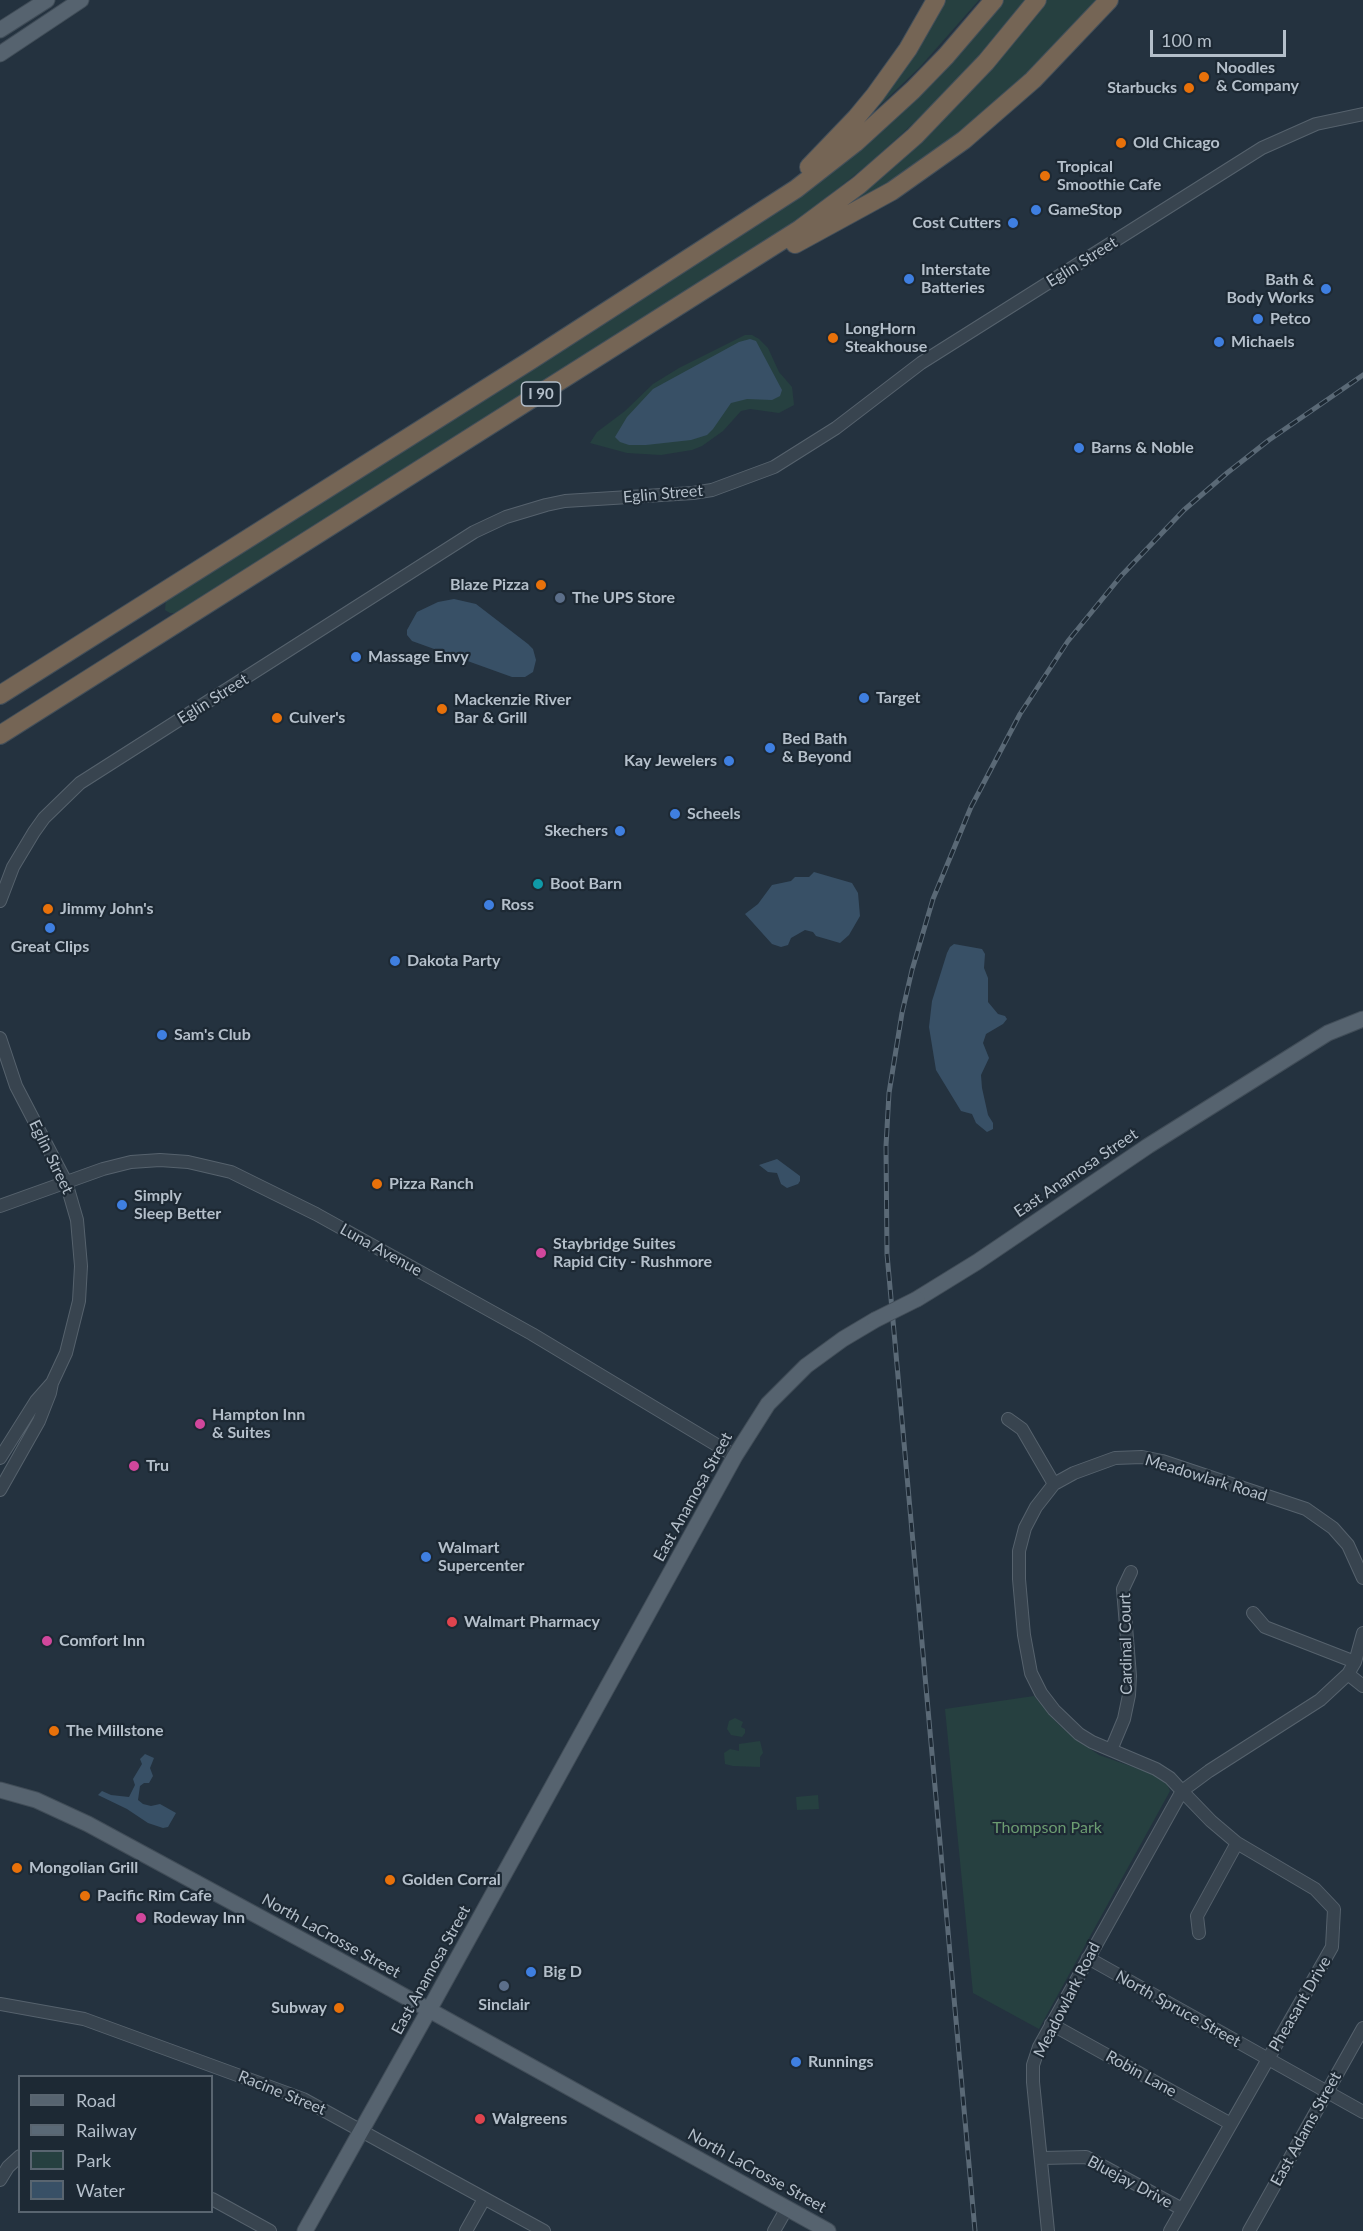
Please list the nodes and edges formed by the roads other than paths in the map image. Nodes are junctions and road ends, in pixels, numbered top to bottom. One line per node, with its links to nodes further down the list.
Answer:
1 (47, 0): 7 (main road)
2 (81, 0): 8 (main road)
3 (936, 0): 11 (highway)
4 (994, 0): 11 (highway, I 90)
5 (1037, 0): 10 (highway, I 90)
6 (1109, 0): 10 (highway)
7 (0, 30)
8 (0, 54)
9 (1363, 114): 14 (street, Eglin Street)
10 (677, 308): 13 (highway, I 90)
11 (531, 360): 12 (highway, I 90)
12 (0, 695)
13 (0, 735)
14 (0, 901)
15 (1363, 1019): 21 (main road, East Anamosa Street, bridge)
16 (0, 1038): 17 (street, Eglin Street)
17 (66, 1182): 18 (street, Luna Avenue); 19 (street, Eglin Street); 21 (street, Luna Avenue)
18 (0, 1206)
19 (52, 1383): 22 (street, Eglin Street); 24 (street, Eglin Street)
20 (1008, 1419): 23 (street)
21 (735, 1456): 39 (main road, East Anamosa Street)
22 (0, 1458)
23 (1054, 1484): 26 (street, Meadowlark Road); 32 (street, Meadowlark Road)
24 (0, 1490)
25 (1131, 1572): 32 (street, Cardinal Court)
26 (1363, 1578)
27 (1253, 1613): 29 (street)
28 (1363, 1633): 29 (street, Meadowlark Road)
29 (1355, 1662): 30 (street, Meadowlark Road)
30 (1348, 1674): 31 (street); 34 (street, Meadowlark Road)
31 (1363, 1686)
32 (1111, 1750): 34 (street, Meadowlark Road)
33 (0, 1790): 39 (main road, North LaCrosse Street)
34 (1182, 1791): 35 (street, Pheasant Drive); 37 (street, Meadowlark Road)
35 (1237, 1843): 36 (street); 42 (street, Pheasant Drive)
36 (1199, 1933)
37 (1088, 1958): 40 (street, Meadowlark Road); 42 (street, North Spruce Street)
38 (0, 2004): 46 (street, Racine Street)
39 (429, 2010): 46 (main road, East Anamosa Street); 52 (main road, North LaCrosse Street)
40 (1051, 2024): 45 (street, Robin Lane); 48 (street, Meadowlark Road)
41 (1363, 2028): 43 (street, East Adams Street)
42 (1268, 2059): 43 (street, North Spruce Street); 45 (street, Pheasant Drive)
43 (1327, 2091): 44 (street, North Spruce Street); 62 (street, East Adams Street)
44 (1363, 2112)
45 (1231, 2124): 53 (street, Pheasant Drive)
46 (362, 2130): 50 (street, Racine Street); 55 (main road, East Anamosa Street)
47 (18, 2158): 49 (street)
48 (1042, 2158): 53 (street, Bluejay Drive); 60 (street, Meadowlark Road)
49 (0, 2180)
50 (484, 2199): 56 (street); 57 (street, Racine Street)
51 (213, 2200): 54 (street)
52 (787, 2208): 58 (street); 59 (main road, North LaCrosse Street)
53 (1182, 2209): 61 (street, Pheasant Drive)
54 (270, 2231)
55 (305, 2231)
56 (466, 2231)
57 (544, 2231)
58 (774, 2231)
59 (828, 2231)
60 (1048, 2231)
61 (1170, 2231)
62 (1249, 2231)

